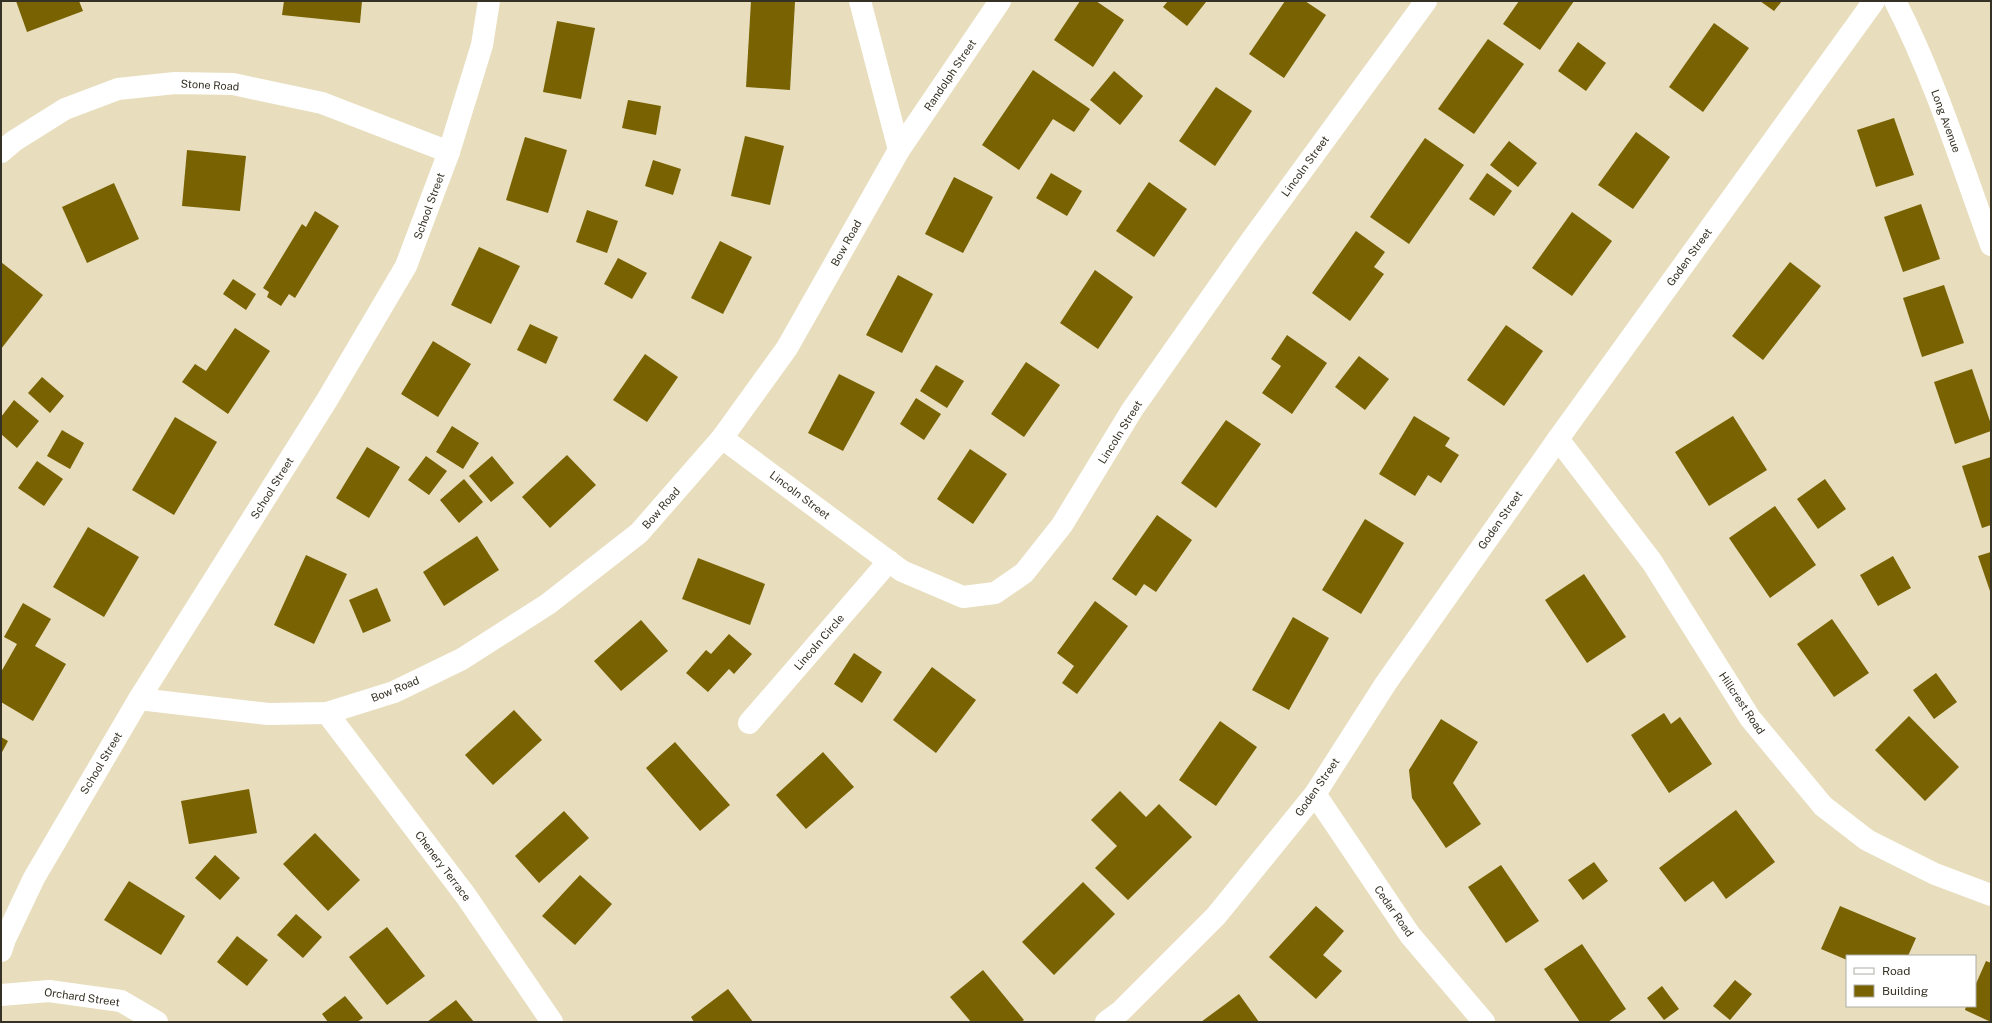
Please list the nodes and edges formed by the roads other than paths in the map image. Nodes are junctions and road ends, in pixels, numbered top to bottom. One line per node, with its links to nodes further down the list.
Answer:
1 (489, 1): 9 (street, School Street)
2 (860, 1): 7 (street)
3 (1000, 1): 7 (street, Randolph Street)
4 (1426, 1): 13 (street, Lincoln Street)
5 (1874, 1): 12 (street, Goden Street)
6 (1895, 1): 10 (street, Long Avenue)
7 (899, 150): 11 (street, Bow Road)
8 (1, 152): 9 (street, Stone Road)
9 (449, 152): 14 (street, School Street)
10 (1991, 244)
11 (722, 438): 13 (street, Lincoln Street); 15 (street, Bow Road)
12 (1558, 438): 17 (street, Goden Street); 18 (street, Hillcrest Road)
13 (889, 561): 16 (street, Lincoln Circle)
14 (139, 699): 15 (street, Bow Road); 19 (street, School Street)
15 (327, 713): 22 (street, Chenery Terrace)
16 (749, 723)
17 (1315, 794): 23 (street, Goden Street); 24 (street, Cedar Road)
18 (1991, 895)
19 (1, 951)
20 (1, 995): 21 (street, Orchard Street)
21 (157, 1022)
22 (552, 1022)
23 (1106, 1022)
24 (1484, 1022)

